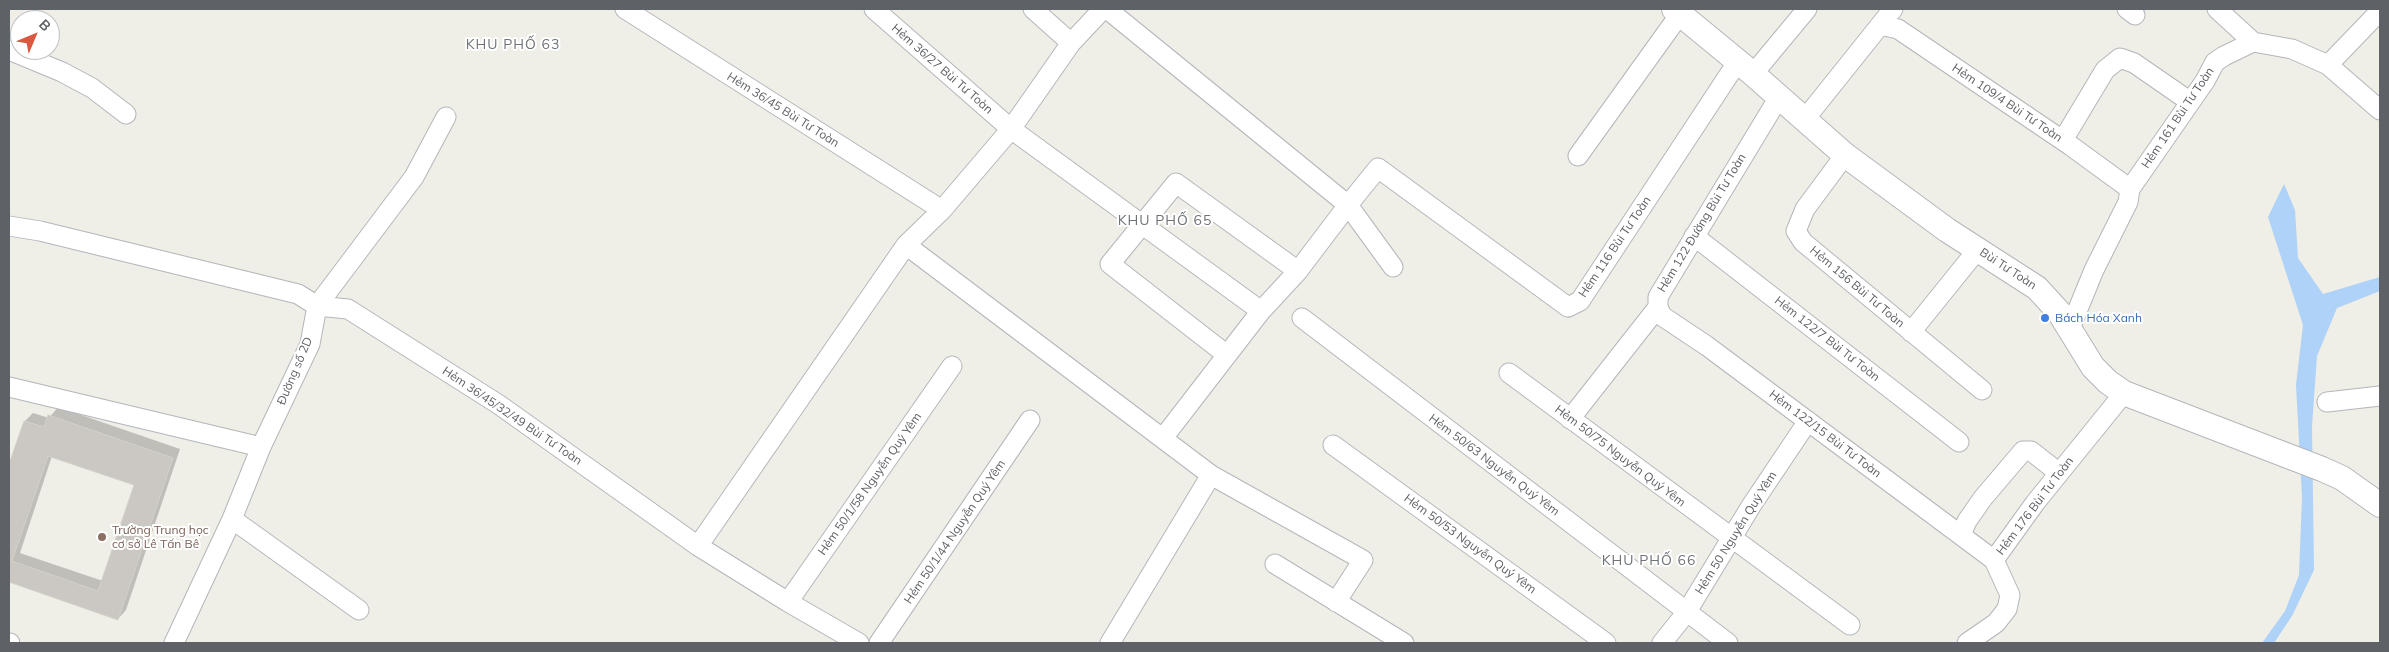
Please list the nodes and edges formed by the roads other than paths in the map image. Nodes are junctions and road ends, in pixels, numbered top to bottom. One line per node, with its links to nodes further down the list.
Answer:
1 (625, 9): 29 (street, Hẻm 36/45 Bùi Tư Toàn)
2 (874, 9): 23 (street, Hẻm 36/27 Bùi Tư Toàn)
3 (1033, 9): 13 (street)
4 (1103, 9): 13 (street)
5 (1107, 9): 28 (street)
6 (1807, 9): 16 (street)
7 (1893, 9): 11 (street)
8 (2217, 9): 12 (street)
9 (1677, 11): 16 (street, Bùi Tư Toàn); 26 (street)
10 (2380, 11): 15 (street)
11 (1880, 25): 22 (street); 24 (street, Hẻm 109/4 Bùi Tư Toàn)
12 (2253, 42): 15 (street); 18 (street, Hẻm 161 Bùi Tư Toàn)
13 (1071, 43): 23 (street)
14 (9, 50): 20 (street)
15 (2328, 65): 19 (street)
16 (1745, 67): 17 (street, Bùi Tư Toàn); 28 (street, Hẻm 116 Bùi Tư Toàn)
17 (1779, 97): 22 (street, Bùi Tư Toàn); 32 (street, Hẻm 122 Đường Bùi Tư Toàn)
18 (2189, 101): 24 (street); 27 (street, Hẻm 161 Bùi Tư Toàn)
19 (2374, 104)
20 (126, 114)
21 (446, 117): 37 (street)
22 (1805, 119): 25 (street, Bùi Tư Toàn)
23 (1011, 129): 29 (street); 30 (street, Hẻm 36/27 Bùi Tư Toàn)
24 (2062, 140): 27 (street, Hẻm 109/4 Bùi Tư Toàn)
25 (1845, 155): 34 (street, Bùi Tư Toàn); 42 (street, Hẻm 156 Bùi Tư Toàn)
26 (1578, 156)
27 (2130, 189): 41 (street, Hẻm 161 Bùi Tư Toàn)
28 (1348, 205): 35 (street); 36 (street)
29 (942, 210): 33 (street)
30 (1142, 224): 36 (street); 39 (street, Hẻm 36/27 Bùi Tư Toàn); 43 (street)
31 (9, 226): 37 (street)
32 (1694, 236): 38 (street, Hẻm 122 Đường Bùi Tư Toàn); 55 (street, Hẻm 122/7 Bùi Tư Toàn)
33 (906, 245): 54 (street); 64 (street)
34 (1978, 249): 41 (street, Bùi Tư Toàn); 42 (street, Hẻm 156 Bùi Tư Toàn)
35 (1393, 267)
36 (1298, 271): 39 (street)
37 (317, 306): 57 (street, Đường số 2D); 64 (street, Hẻm 36/45/32/49 Bùi Tư Toàn)
38 (1658, 307): 51 (street, Hẻm 122 Đường Bùi Tư Toàn); 53 (street, Hẻm 122/15 Bùi Tư Toàn)
39 (1261, 311): 43 (street)
40 (1302, 318): 70 (street, Hẻm 50/63 Nguyễn Quý Yêm)
41 (2069, 330): 48 (street, Bùi Tư Toàn)
42 (1911, 332): 47 (street, Hẻm 156 Bùi Tư Toàn)
43 (1227, 355): 54 (street)
44 (952, 366): 67 (street, Hẻm 50/1/58 Nguyễn Quý Yêm)
45 (1509, 373): 51 (street, Hẻm 50/75 Nguyễn Quý Yêm)
46 (9, 387): 57 (street)
47 (1982, 390)
48 (2124, 393): 58 (street, Hẻm 176 Bùi Tư Toàn); 60 (street, Bùi Tư Toàn)
49 (2380, 396): 50 (street)
50 (2327, 402)
51 (1570, 419): 63 (street, Hẻm 50/75 Nguyễn Quý Yêm)
52 (1030, 420): 74 (street, Hẻm 50/1/44 Nguyễn Quý Yêm)
53 (1808, 421): 62 (street, Hẻm 122/15 Bùi Tư Toàn); 63 (street, Hẻm 50 Nguyễn Quý Yêm)
54 (1163, 438): 59 (street)
55 (1960, 442)
56 (1333, 445): 77 (street, Hẻm 50/53 Nguyễn Quý Yêm)
57 (261, 447): 61 (street, Đường số 2D)
58 (2058, 473): 62 (street); 65 (street, Hẻm 176 Bùi Tư Toàn)
59 (1211, 475): 68 (street); 75 (street)
60 (2380, 505)
61 (232, 519): 69 (street); 72 (street, Đường số 2D)
62 (1961, 535): 65 (street, Hẻm 122/15 Bùi Tư Toàn)
63 (1731, 538): 70 (street, Hẻm 50 Nguyễn Quý Yêm); 71 (street, Hẻm 50/75 Nguyễn Quý Yêm)
64 (698, 546): 67 (street, Hẻm 36/45/32/49 Bùi Tư Toàn)
65 (1994, 560): 80 (street, Hẻm 176 Bùi Tư Toàn)
66 (1275, 564): 68 (street)
67 (788, 602): 73 (street, Hẻm 36/45/32/49 Bùi Tư Toàn)
68 (1336, 602): 76 (street)
69 (358, 610)
70 (1686, 613): 78 (street, Hẻm 50 Nguyễn Quý Yêm); 79 (street, Hẻm 50/63 Nguyễn Quý Yêm)
71 (1850, 625)
72 (174, 643)
73 (859, 643)
74 (879, 643)
75 (1110, 643)
76 (1404, 643)
77 (1606, 643)
78 (1662, 643)
79 (1728, 643)
80 (1967, 643)

